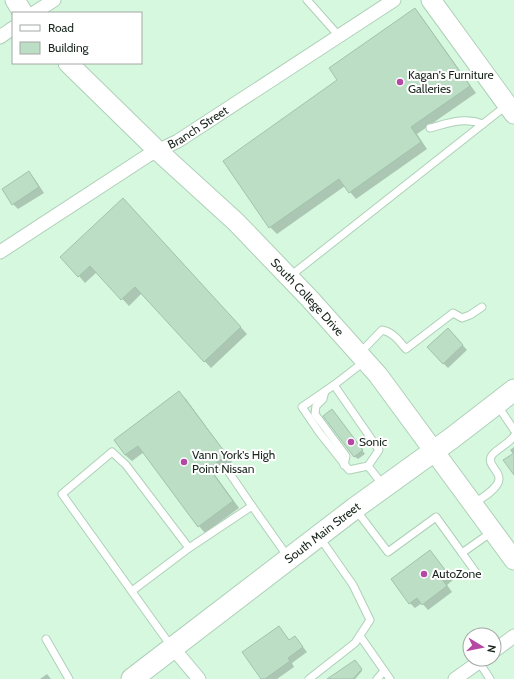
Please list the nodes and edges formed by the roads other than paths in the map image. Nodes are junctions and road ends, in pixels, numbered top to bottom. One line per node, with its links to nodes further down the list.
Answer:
1 (15, 0): 6 (main road)
2 (54, 0): 7 (street)
3 (307, 0): 9 (lane)
4 (394, 0): 9 (street, Branch Street)
5 (431, 0): 12 (main road)
6 (22, 12)
7 (36, 12)
8 (12, 29): 10 (street)
9 (339, 36): 15 (street, Branch Street)
10 (0, 37)
11 (69, 64): 15 (main road, South College Drive)
12 (511, 110): 13 (lane)
13 (483, 124): 14 (lane); 17 (lane)
14 (430, 128)
15 (158, 150): 16 (street, Branch Street); 17 (main road, South College Drive)
16 (0, 252)
17 (288, 277): 19 (main road, South College Drive)
18 (482, 307): 19 (lane)
19 (362, 357): 20 (lane); 26 (main road, South College Drive)
20 (334, 385): 22 (lane); 28 (lane)
21 (514, 390): 23 (main road, South Main Street)
22 (325, 391): 27 (lane); 27 (lane)
23 (496, 404): 24 (lane); 26 (main road, South Main Street)
24 (514, 430)
25 (514, 436): 31 (lane)
26 (433, 452): 30 (main road, South Main Street); 31 (main road, South College Drive)
27 (344, 465): 28 (lane)
28 (368, 466): 30 (lane)
29 (226, 468): 32 (lane)
30 (385, 487): 33 (main road, South Main Street)
31 (473, 504): 34 (main road, South College Drive)
32 (252, 506): 36 (lane); 38 (lane)
33 (355, 508): 35 (main road, South Main Street); 37 (lane)
34 (493, 531): 37 (lane); 39 (main road, South College Drive)
35 (318, 536): 38 (main road, South Main Street); 42 (lane)
36 (189, 548): 41 (lane); 41 (lane)
37 (462, 553): 40 (lane)
38 (289, 559): 46 (main road, South Main Street)
39 (514, 560)
40 (477, 574)
41 (132, 591): 46 (lane)
42 (360, 636): 49 (lane); 53 (lane)
43 (514, 636): 45 (street)
44 (46, 639): 50 (lane)
45 (502, 645)
46 (173, 648): 51 (main road, South Main Street); 52 (street)
47 (471, 667): 56 (street)
48 (484, 667): 57 (lane)
49 (384, 671): 54 (lane); 55 (lane)
50 (69, 679)
51 (132, 679)
52 (199, 679)
53 (309, 679)
54 (377, 679)
55 (390, 679)
56 (455, 679)
57 (490, 679)

